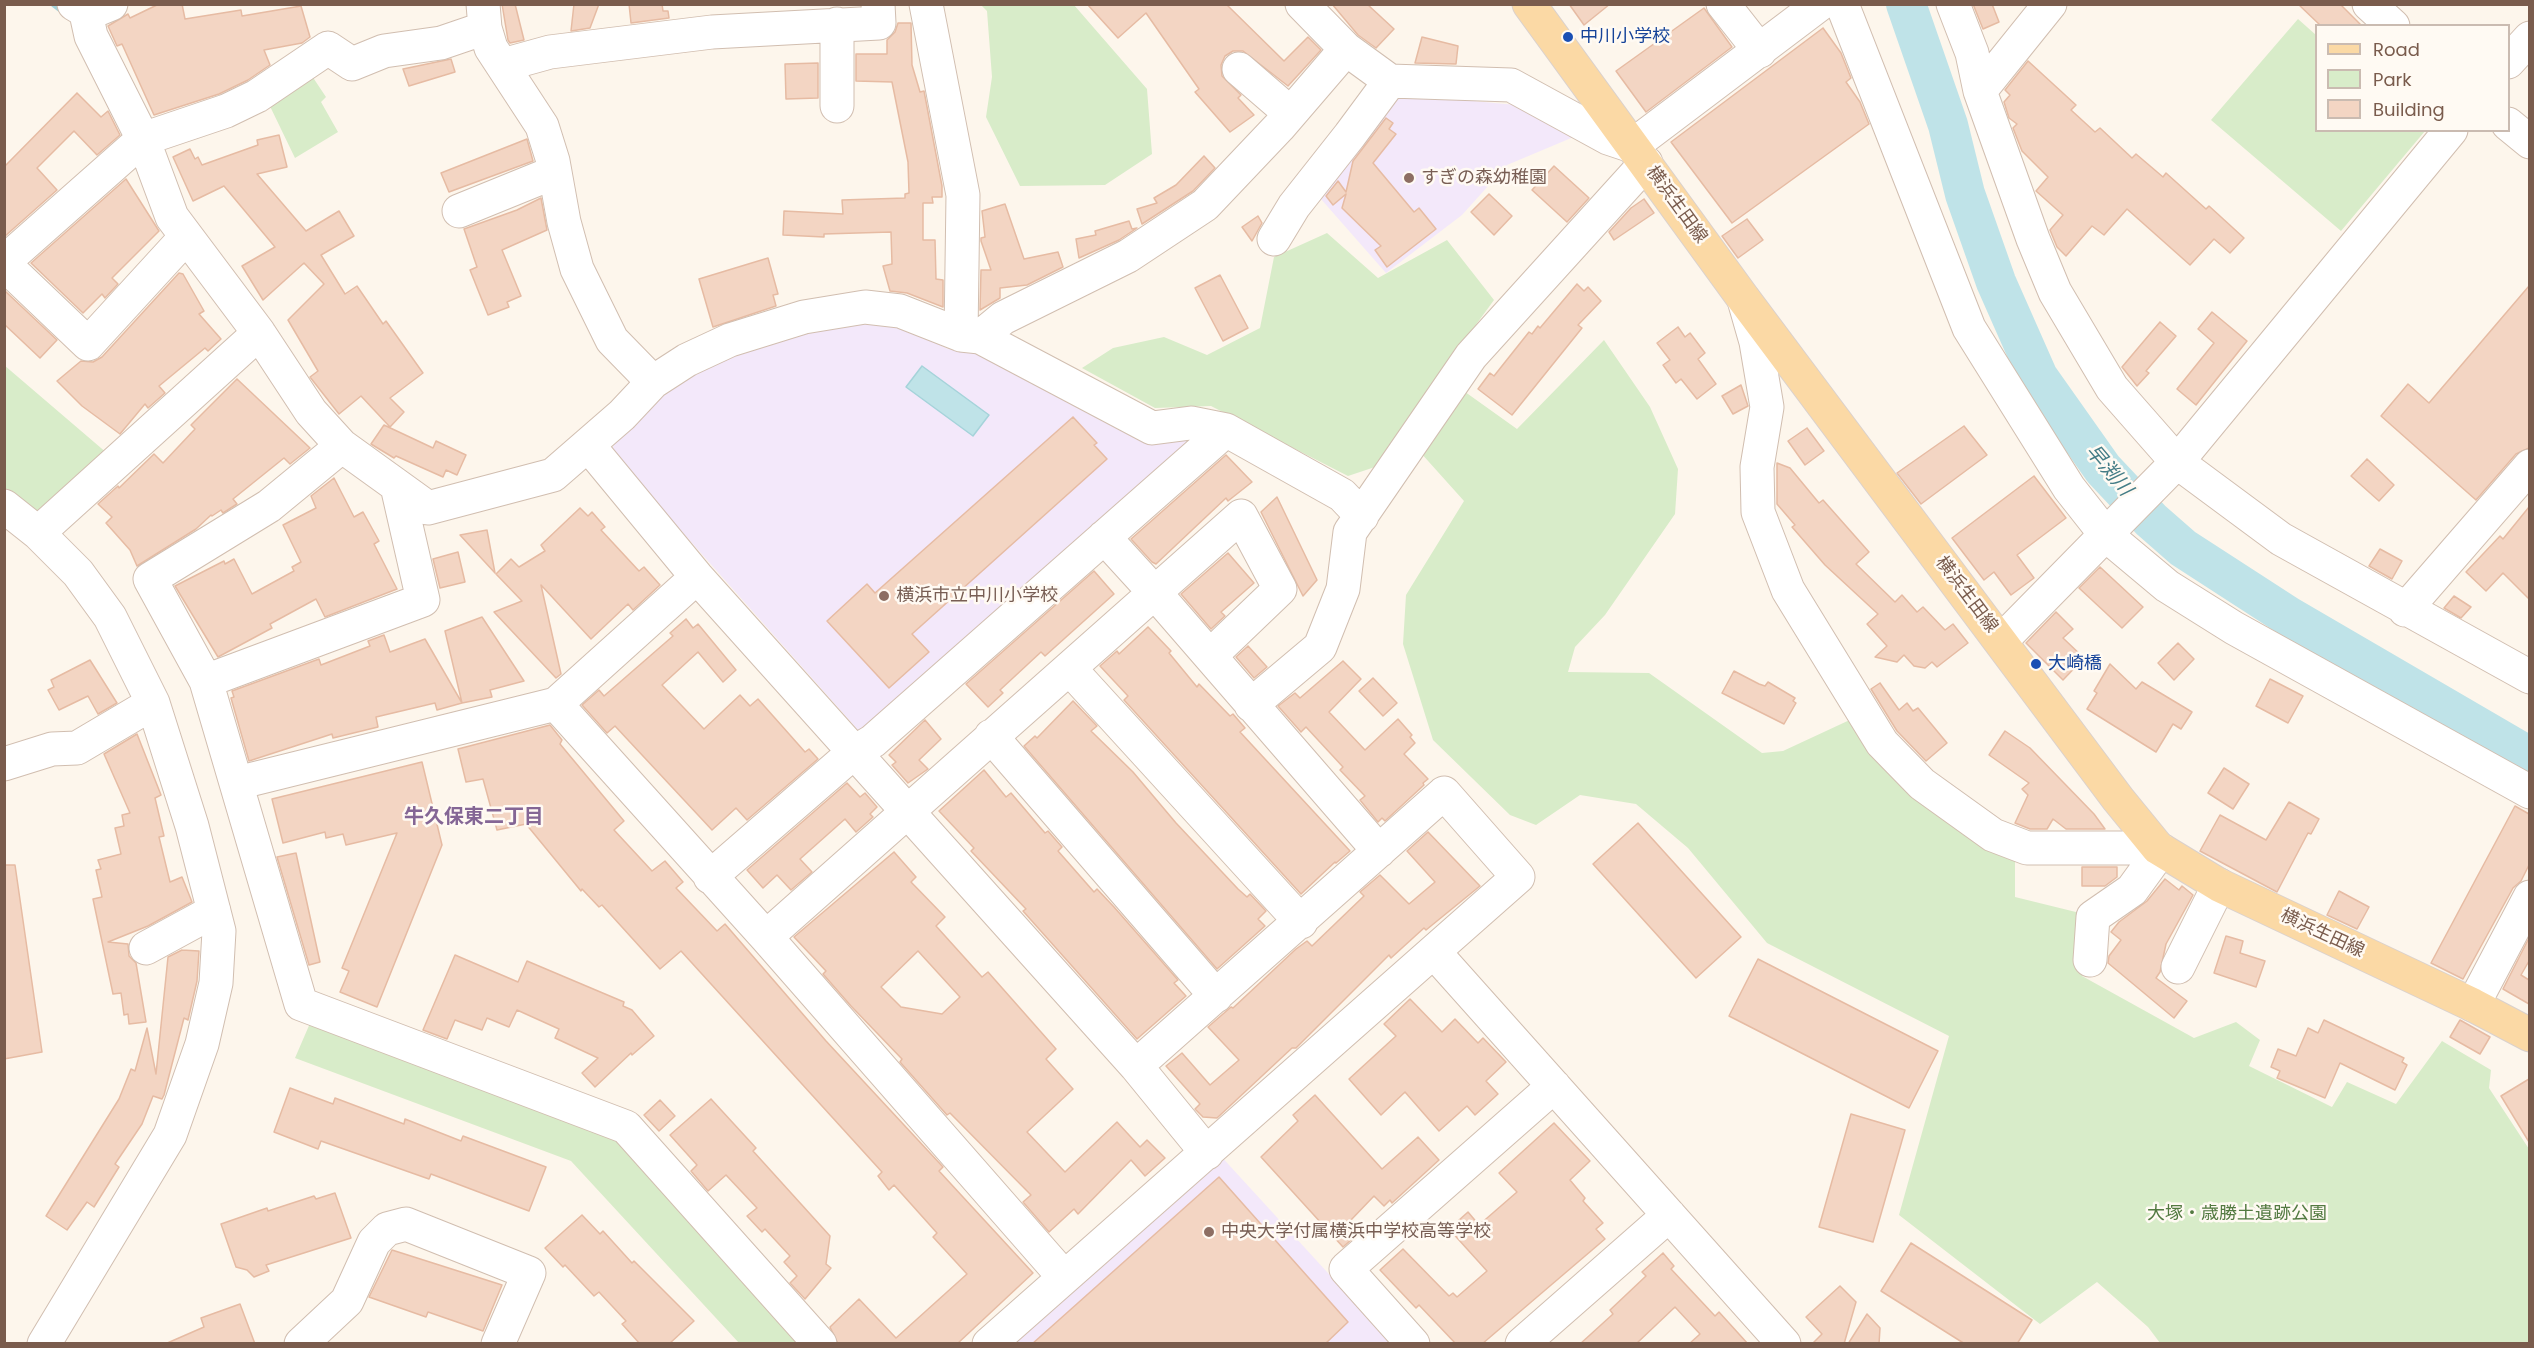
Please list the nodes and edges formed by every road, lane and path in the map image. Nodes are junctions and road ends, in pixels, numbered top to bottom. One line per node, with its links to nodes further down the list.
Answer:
1 (878, 4): 13 (street)
2 (926, 4): 37 (street)
3 (1302, 4): 16 (street)
4 (1529, 4): 29 (main road, 横浜生田線)
5 (1723, 4): 17 (street)
6 (1820, 4): 17 (street)
7 (1842, 4): 47 (street)
8 (1953, 4): 22 (street)
9 (2050, 4): 22 (street)
10 (2369, 4): 14 (street)
11 (88, 6): 27 (street)
12 (484, 16): 19 (street); 27 (street)
13 (837, 24): 19 (street); 23 (street)
14 (2391, 24)
15 (2529, 38): 18 (street)
16 (1346, 49): 21 (street); 24 (street)
17 (1760, 51): 29 (street)
18 (2510, 60)
19 (503, 65): 30 (street)
20 (1239, 69): 24 (street)
21 (1390, 81): 29 (street); 33 (street)
22 (1980, 92): 42 (street)
23 (837, 106)
24 (1290, 113): 37 (street)
25 (2510, 126): 28 (street)
26 (2449, 132): 42 (street)
27 (143, 139): 32 (street); 34 (street)
28 (2529, 142)
29 (1639, 154): 35 (main road, 横浜生田線); 46 (street)
30 (555, 172): 31 (street); 38 (street)
31 (459, 211)
32 (186, 237): 34 (street); 36 (street)
33 (1274, 239)
34 (4, 263)
35 (1743, 298): 53 (main road, 横浜生田線); 67 (street)
36 (259, 333): 41 (street); 48 (street)
37 (970, 336): 38 (street); 39 (street)
38 (654, 382): 40 (street)
39 (1226, 430): 46 (street); 49 (street)
40 (588, 445): 44 (street); 50 (street)
41 (342, 446): 44 (street); 57 (street)
42 (2174, 464): 47 (street); 52 (street)
43 (2529, 465): 52 (street)
44 (397, 486): 57 (street)
45 (4, 506): 48 (street)
46 (1362, 516): 60 (street)
47 (2109, 532): 53 (street); 65 (street)
48 (38, 533): 58 (street)
49 (1104, 537): 51 (street); 62 (street)
50 (697, 577): 59 (street); 62 (street)
51 (1156, 594): 54 (street); 54 (street); 55 (street)
52 (2405, 610): 56 (street)
53 (2001, 641): 67 (main road, 横浜生田線)
54 (1209, 656): 60 (street)
55 (1070, 669): 61 (street); 73 (street)
56 (2529, 677)
57 (206, 681): 64 (street)
58 (153, 703): 63 (street); 72 (street)
59 (556, 704): 64 (street); 69 (street)
60 (1251, 705): 68 (street)
61 (991, 736): 66 (street); 79 (street)
62 (853, 753): 66 (street); 69 (street)
63 (4, 764)
64 (237, 783): 90 (street)
65 (2529, 792)
66 (908, 811): 74 (street); 82 (street)
67 (2159, 849): 70 (main road, 横浜生田線); 77 (street)
68 (1379, 851): 73 (street); 76 (street)
69 (710, 877): 74 (street)
70 (2219, 885): 78 (street); 80 (main road, 横浜生田線)
71 (2529, 897): 80 (street)
72 (214, 911): 75 (street); 87 (street)
73 (1301, 922): 79 (street)
74 (766, 937): 86 (street)
75 (146, 948)
76 (1434, 952): 83 (street); 84 (street)
77 (2090, 960)
78 (2178, 967)
79 (1216, 996): 82 (street)
80 (2473, 1005): 81 (main road, 横浜生田線)
81 (2526, 1028)
82 (1136, 1066): 84 (street)
83 (1554, 1086): 85 (street); 92 (street)
84 (1207, 1153): 86 (street)
85 (1669, 1215): 93 (street); 94 (street)
86 (1064, 1277): 91 (street)
87 (44, 1344)
88 (301, 1344): 89 (street)
89 (498, 1344)
90 (820, 1344)
91 (989, 1344)
92 (1413, 1344)
93 (1522, 1344)
94 (1784, 1344)

